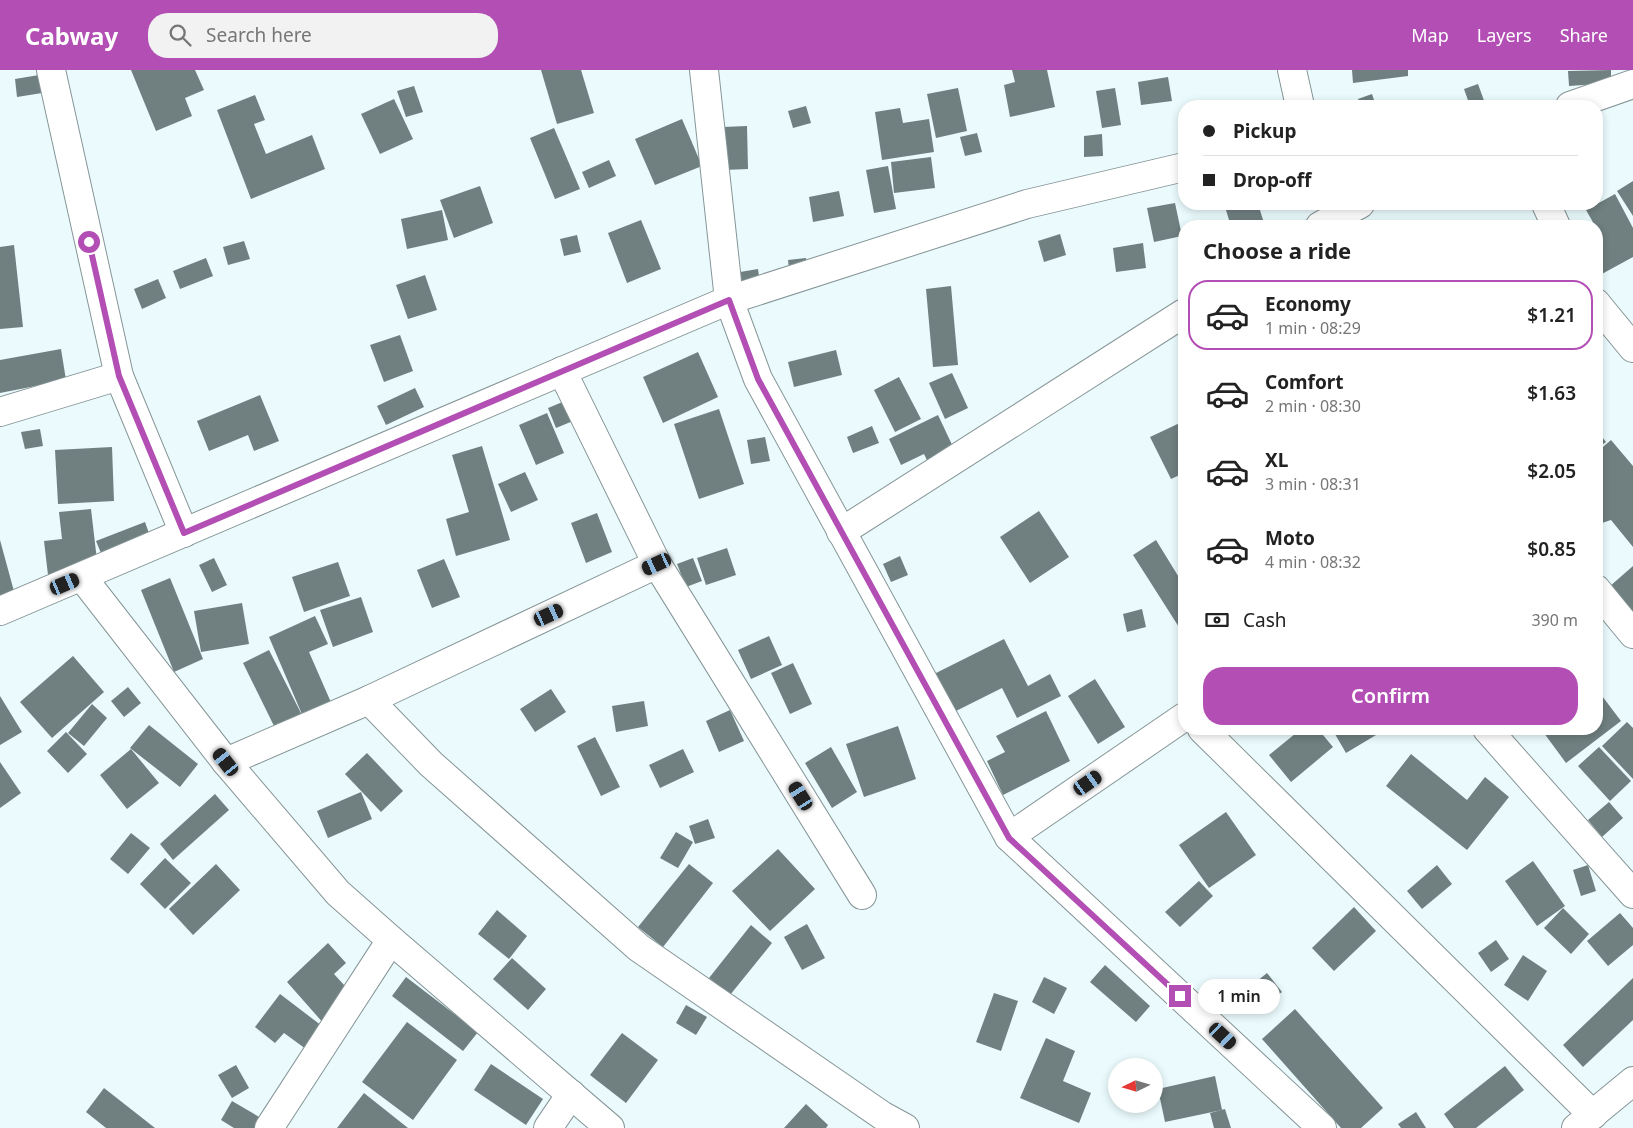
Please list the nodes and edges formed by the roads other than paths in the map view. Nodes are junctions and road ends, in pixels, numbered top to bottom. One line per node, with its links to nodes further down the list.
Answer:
1 (51, 70): 13 (street)
2 (704, 70): 8 (street)
3 (1292, 70): 5 (street)
4 (1633, 84): 6 (street)
5 (1299, 100)
6 (1587, 100)
7 (1178, 168): 8 (street)
8 (729, 300): 12 (street); 15 (street)
9 (1603, 312): 11 (street)
10 (1178, 318): 15 (street)
11 (1633, 348)
12 (562, 371): 16 (street); 17 (street)
13 (119, 376): 14 (street); 16 (street)
14 (0, 412)
15 (841, 532): 27 (street)
16 (184, 533): 18 (street)
17 (657, 564): 22 (street); 29 (street)
18 (82, 577): 20 (street); 26 (street)
19 (1603, 598): 21 (street)
20 (0, 611)
21 (1633, 634)
22 (369, 700): 26 (street); 37 (street)
23 (1178, 721): 27 (street)
24 (1208, 735): 33 (street)
25 (1492, 735): 28 (street)
26 (226, 762): 30 (street)
27 (1009, 838): 38 (street)
28 (1633, 894)
29 (862, 895)
30 (391, 940): 32 (street); 34 (street)
31 (1633, 1081): 33 (street)
32 (571, 1094): 35 (street); 36 (street)
33 (1584, 1122)
34 (269, 1128)
35 (548, 1128)
36 (610, 1128)
37 (905, 1128)
38 (1322, 1128)

